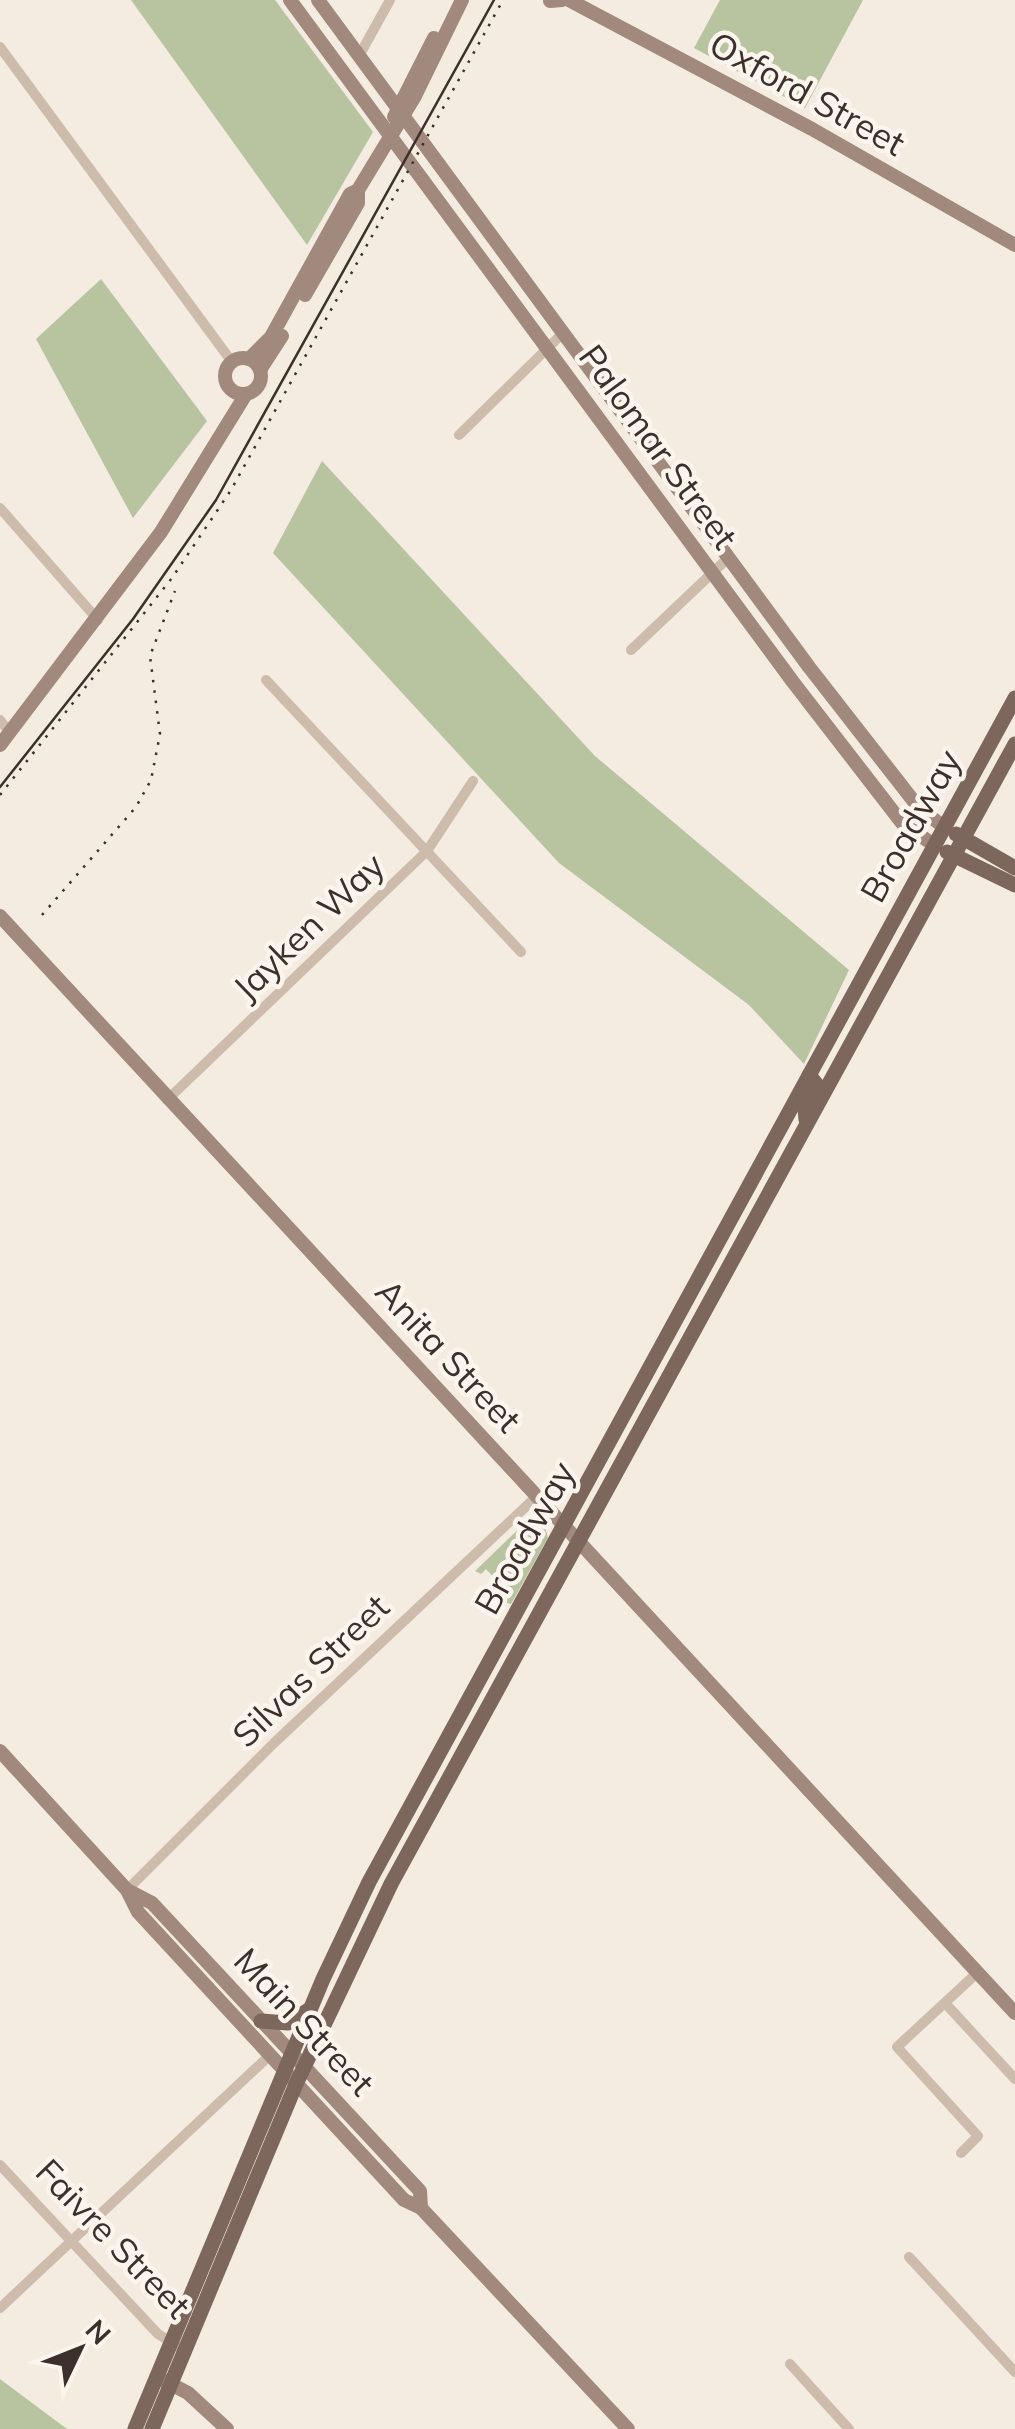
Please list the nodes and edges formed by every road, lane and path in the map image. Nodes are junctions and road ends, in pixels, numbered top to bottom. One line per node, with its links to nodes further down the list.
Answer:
1 (290, 0): 10 (main road, Palomar Street)
2 (318, 0): 8 (main road, Palomar Street)
3 (390, 0): 8 (street)
4 (460, 0): 9 (main road)
5 (565, 0): 6 (main road, Oxford Street); 11 (main road, Oxford Street)
6 (550, 1)
7 (0, 47): 14 (street)
8 (359, 56): 9 (main road, Palomar Street)
9 (399, 114): 10 (main road); 12 (main road, Palomar Street)
10 (389, 137): 13 (main road, Palomar Street); 15 (main road)
11 (1015, 245)
12 (564, 332): 13 (street); 21 (main road, Palomar Street)
13 (548, 348): 18 (street); 22 (main road, Palomar Street)
14 (232, 362): 15 (main road); 16 (main road)
15 (255, 364): 17 (main road)
16 (230, 387): 17 (main road); 19 (main road)
17 (246, 394): 19 (main road)
18 (459, 435)
19 (215, 440): 23 (main road)
20 (0, 508): 23 (street)
21 (728, 558): 22 (street); 31 (main road, Palomar Street)
22 (712, 573): 24 (street); 33 (main road, Palomar Street)
23 (98, 620): 28 (main road)
24 (631, 650)
25 (266, 680): 34 (street)
26 (1015, 698): 31 (main road, Broadway)
27 (0, 720): 28 (street)
28 (5, 739)
29 (1015, 744): 32 (main road, Broadway)
30 (473, 781): 34 (street, Jayken Way)
31 (944, 827): 32 (main road, Palomar Street); 33 (main road, Broadway)
32 (964, 839): 35 (main road, Broadway); 36 (main road, Palomar Street)
33 (934, 845): 35 (main road, Palomar Street); 40 (main road, Broadway)
34 (426, 851): 39 (street); 43 (street, Jayken Way)
35 (954, 856): 37 (main road, Palomar Street); 42 (main road, Broadway)
36 (1015, 868)
37 (1015, 885)
38 (0, 916): 43 (main road, Anita Street)
39 (522, 952)
40 (833, 1029): 41 (main road, Broadway); 42 (main road)
41 (808, 1074): 44 (main road); 45 (main road, Broadway)
42 (832, 1079): 44 (main road, Broadway)
43 (167, 1100): 47 (main road, Anita Street)
44 (807, 1124): 46 (main road, Broadway)
45 (706, 1264): 46 (main road); 48 (main road, Broadway)
46 (724, 1274): 49 (main road, Broadway)
47 (536, 1496): 48 (main road, Anita Street); 53 (street, Silvas Street)
48 (566, 1527): 49 (main road, Anita Street); 50 (main road, Broadway)
49 (578, 1540): 52 (main road, Broadway); 54 (main road, Anita Street)
50 (446, 1743): 52 (main road); 56 (main road, Broadway)
51 (0, 1751): 53 (main road, Main Street)
52 (461, 1754): 60 (main road, Broadway)
53 (127, 1890): 58 (main road, Main Street); 59 (main road, Main Street)
54 (977, 1972): 55 (street); 57 (main road, Anita Street)
55 (945, 2003): 62 (street); 63 (street)
56 (313, 2006): 58 (main road); 60 (main road, Broadway)
57 (1015, 2013)
58 (261, 2020): 60 (main road, Main Street)
59 (269, 2056): 61 (main road, Main Street); 66 (street)
60 (299, 2061): 61 (main road, Broadway); 65 (main road, Main Street)
61 (290, 2078): 65 (main road, Main Street); 69 (main road, Broadway)
62 (1015, 2080)
63 (960, 2153)
64 (0, 2165): 66 (street, Faivre Street)
65 (421, 2208): 76 (main road, Main Street)
66 (72, 2238): 68 (street); 69 (street, Faivre Street)
67 (909, 2257): 71 (street)
68 (0, 2308)
69 (178, 2347): 72 (main road, Broadway)
70 (790, 2364): 77 (street)
71 (1015, 2372)
72 (164, 2380): 73 (main road, Broadway); 74 (main road, Broadway); 75 (main road)
73 (135, 2429)
74 (152, 2429)
75 (227, 2429)
76 (628, 2429)
77 (849, 2429)

